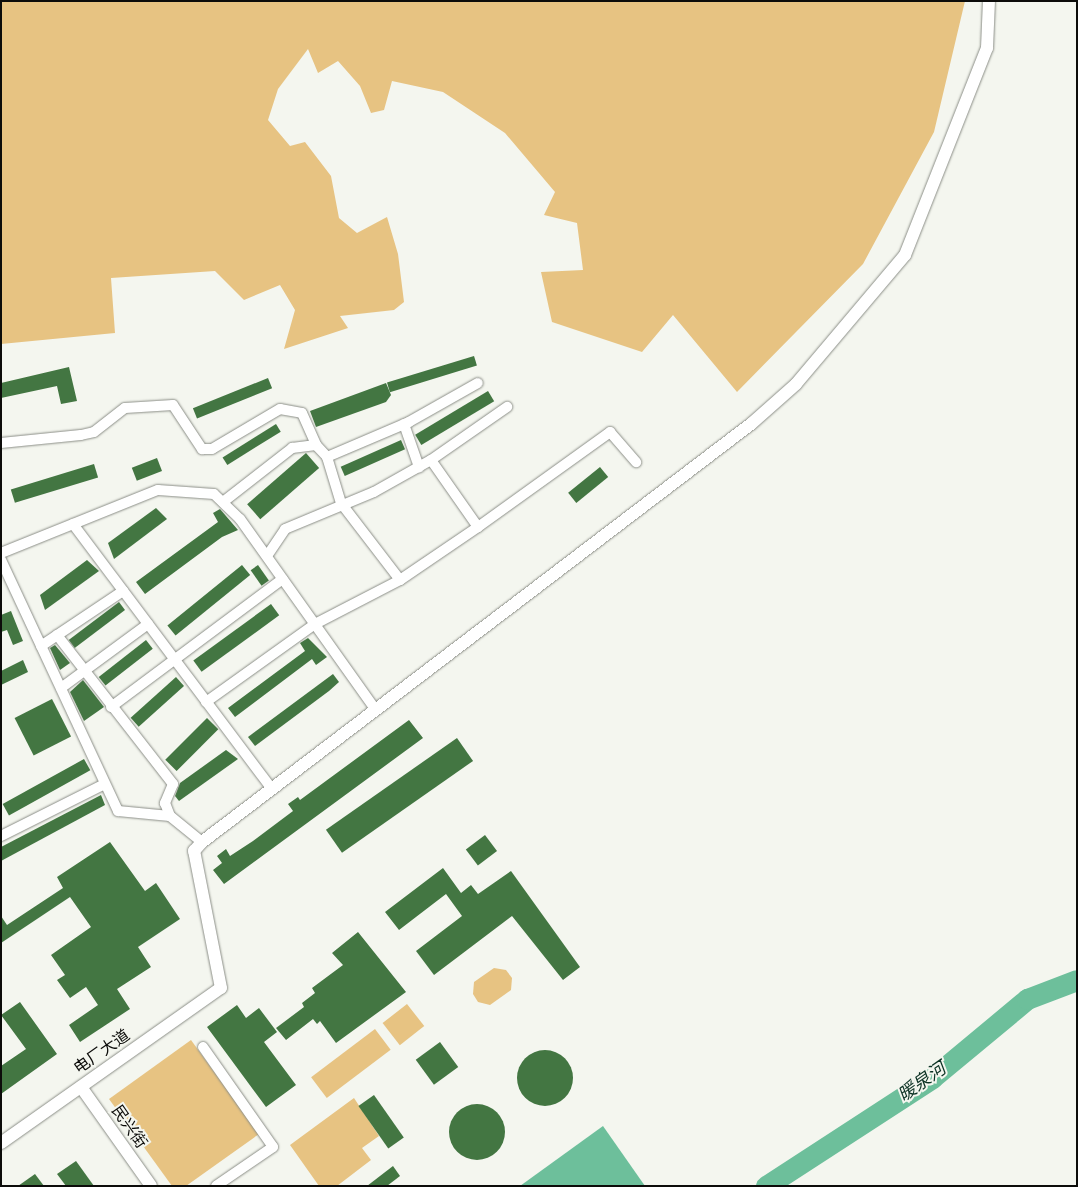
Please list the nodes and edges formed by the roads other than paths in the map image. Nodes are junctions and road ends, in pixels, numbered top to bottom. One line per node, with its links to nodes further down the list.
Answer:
1 (989, 1): 30 (street)
2 (478, 383): 4 (street)
3 (507, 406): 8 (street)
4 (404, 424): 7 (street); 10 (street)
5 (1, 442): 6 (street)
6 (316, 445): 7 (street); 11 (street)
7 (327, 457): 12 (street)
8 (431, 460): 10 (street); 14 (street)
9 (636, 462): 14 (street)
10 (419, 467): 12 (street)
11 (223, 502): 13 (street); 16 (street)
12 (341, 503): 16 (street); 19 (street)
13 (73, 524): 15 (street); 20 (street)
14 (478, 527): 19 (street)
15 (1, 553)
16 (266, 556): 18 (street)
17 (1, 560): 24 (street)
18 (283, 579): 22 (street); 25 (street)
19 (400, 580): 22 (street)
20 (123, 590): 21 (street); 23 (street)
21 (148, 624): 25 (street); 26 (street)
22 (315, 624): 28 (street); 30 (street)
23 (57, 635): 24 (street); 26 (street)
24 (41, 646): 27 (street)
25 (173, 658): 28 (street); 29 (street)
26 (82, 672): 27 (street); 29 (street)
27 (61, 688): 31 (street)
28 (206, 702): 32 (street)
29 (111, 707): 33 (street)
30 (375, 709): 32 (street)
31 (106, 784): 33 (street); 34 (street)
32 (272, 789): 35 (street)
33 (170, 816): 35 (street)
34 (1, 836)
35 (202, 842): 37 (street, 电厂大道)
36 (203, 1047): 40 (street)
37 (81, 1086): 38 (street, 电厂大道); 39 (street, 民兴街)
38 (1, 1143)
39 (151, 1186)
40 (216, 1186)

